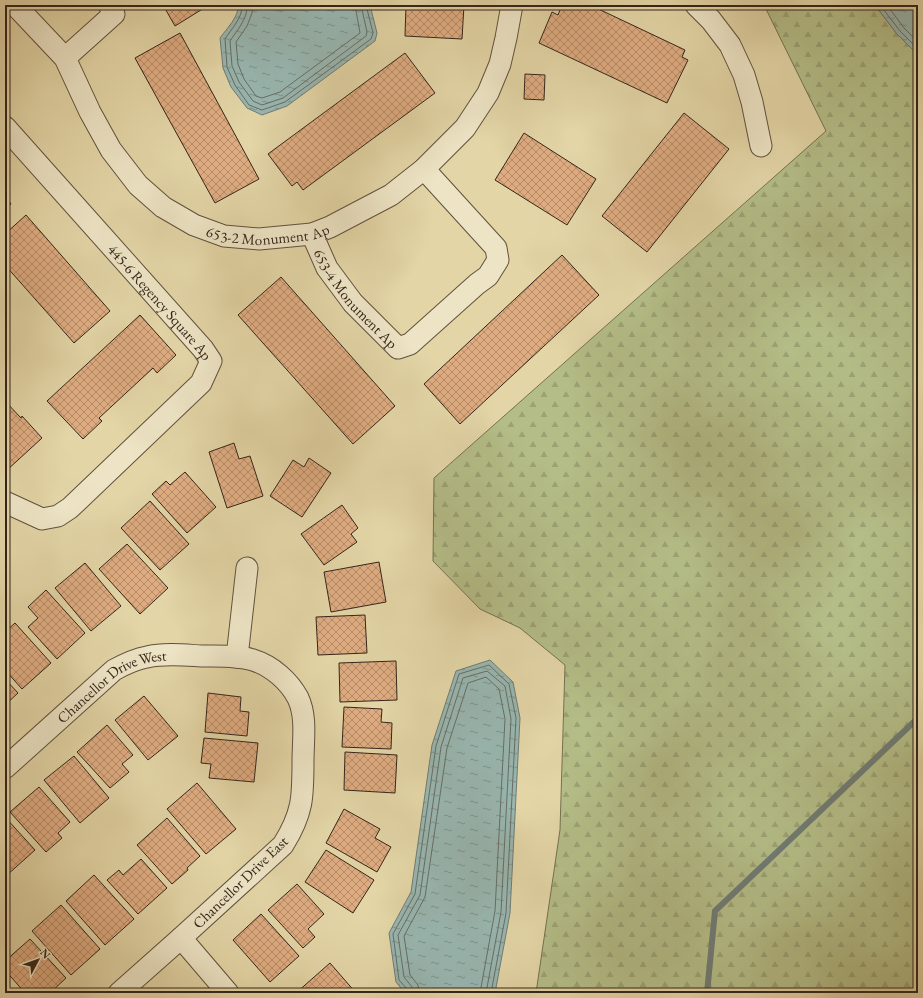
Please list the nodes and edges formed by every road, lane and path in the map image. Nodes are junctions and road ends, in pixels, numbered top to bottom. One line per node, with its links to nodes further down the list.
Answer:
1 (110, 5): 5 (street)
2 (512, 5): 8 (street, 653-2 Monument Ap)
3 (696, 5): 7 (street)
4 (17, 6): 5 (street, 653-2 Monument Ap)
5 (65, 58): 9 (street, 653-2 Monument Ap)
6 (5, 127): 10 (street, 445-6 Regency Square Ap)
7 (761, 146)
8 (424, 169): 9 (street, 653-2 Monument Ap); 9 (street, 653-4 Monument Ap)
9 (312, 234)
10 (5, 502)
11 (246, 568): 12 (street)
12 (237, 657): 13 (street, Chancellor Drive West); 14 (street, Chancellor Drive East)
13 (5, 768)
14 (181, 938): 15 (street, Chancellor Drive East); 16 (street)
15 (119, 993)
16 (228, 993)

